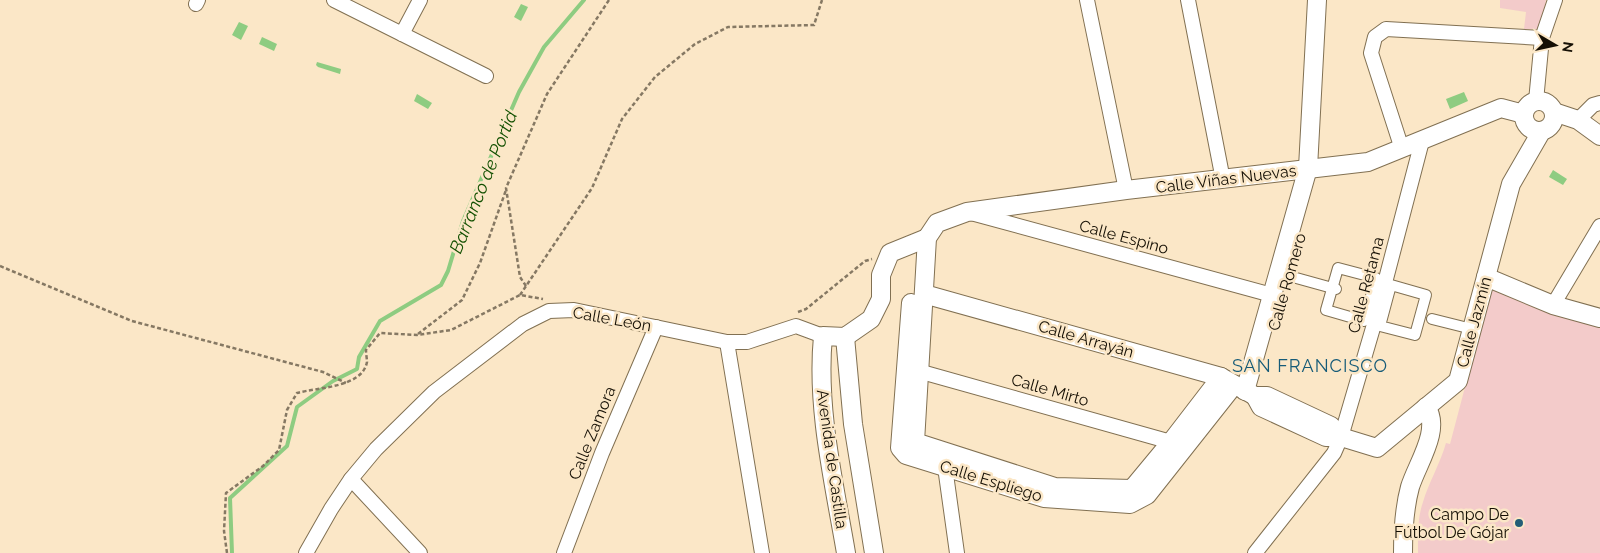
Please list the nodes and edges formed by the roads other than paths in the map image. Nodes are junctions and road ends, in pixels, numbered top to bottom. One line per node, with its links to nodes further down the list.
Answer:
1 (334, 0): 7 (street)
2 (420, 0): 7 (street)
3 (1087, 0): 20 (street)
4 (1188, 0): 19 (street)
5 (1317, 0): 18 (street)
6 (1555, 0): 8 (street)
7 (402, 34): 9 (street)
8 (1542, 38): 11 (street); 17 (street)
9 (486, 76)
10 (1600, 104): 13 (street)
11 (1530, 107): 12 (street); 14 (street); 16 (street, Calle Viñas Nuevas)
12 (1554, 112): 13 (street); 14 (street)
13 (1578, 120): 15 (street)
14 (1541, 132): 25 (street, Calle Jazmín)
15 (1600, 136)
16 (1422, 141): 17 (street, Calle Viñas Nuevas); 41 (street, Calle Retama)
17 (1402, 149): 18 (street, Calle Viñas Nuevas)
18 (1314, 168): 19 (street, Calle Viñas Nuevas); 24 (street, Calle Romero); 29 (street, Calle Romero)
19 (1223, 180): 20 (street, Calle Viñas Nuevas)
20 (1126, 190): 21 (street, Calle Viñas Nuevas)
21 (967, 212): 23 (street, Calle Viñas Nuevas); 29 (street, Calle Espino)
22 (1600, 226): 30 (street)
23 (922, 240): 27 (street); 36 (street)
24 (1289, 276): 26 (street); 39 (street, Calle Romero)
25 (1486, 277): 30 (street); 34 (street, Calle Jazmín)
26 (1334, 289): 26 (street)
27 (918, 292): 38 (street); 39 (street, Calle Arrayán)
28 (1426, 295): 28 (street)
29 (1272, 296): 39 (street, Calle Romero)
30 (1553, 305): 32 (street)
31 (1432, 318): 34 (street)
32 (1600, 318)
33 (656, 327): 37 (street, Calle León); 44 (street, Calle León); 47 (street, Calle Zamora)
34 (1472, 329): 40 (street, Calle Jazmín)
35 (823, 336): 36 (street, Calle León); 37 (street, Calle León); 49 (street, Avenida de Castilla)
36 (846, 337): 50 (street, Avenida de Castilla)
37 (727, 342): 48 (street)
38 (912, 369): 42 (street, Calle Mirto); 43 (street, Calle Espliego)
39 (1239, 387): 41 (street, Calle Jazmín); 42 (street, Calle Espliego)
40 (1426, 407): 41 (street, Calle Jazmín); 53 (street)
41 (1341, 437): 52 (street, Calle Retama)
42 (1177, 446): 43 (street, Calle Espliego)
43 (946, 461): 51 (street)
44 (351, 479): 45 (street, Calle León); 46 (street)
45 (306, 553)
46 (420, 553)
47 (564, 553)
48 (762, 553)
49 (846, 553)
50 (874, 553)
51 (956, 553)
52 (1255, 553)
53 (1403, 553)

